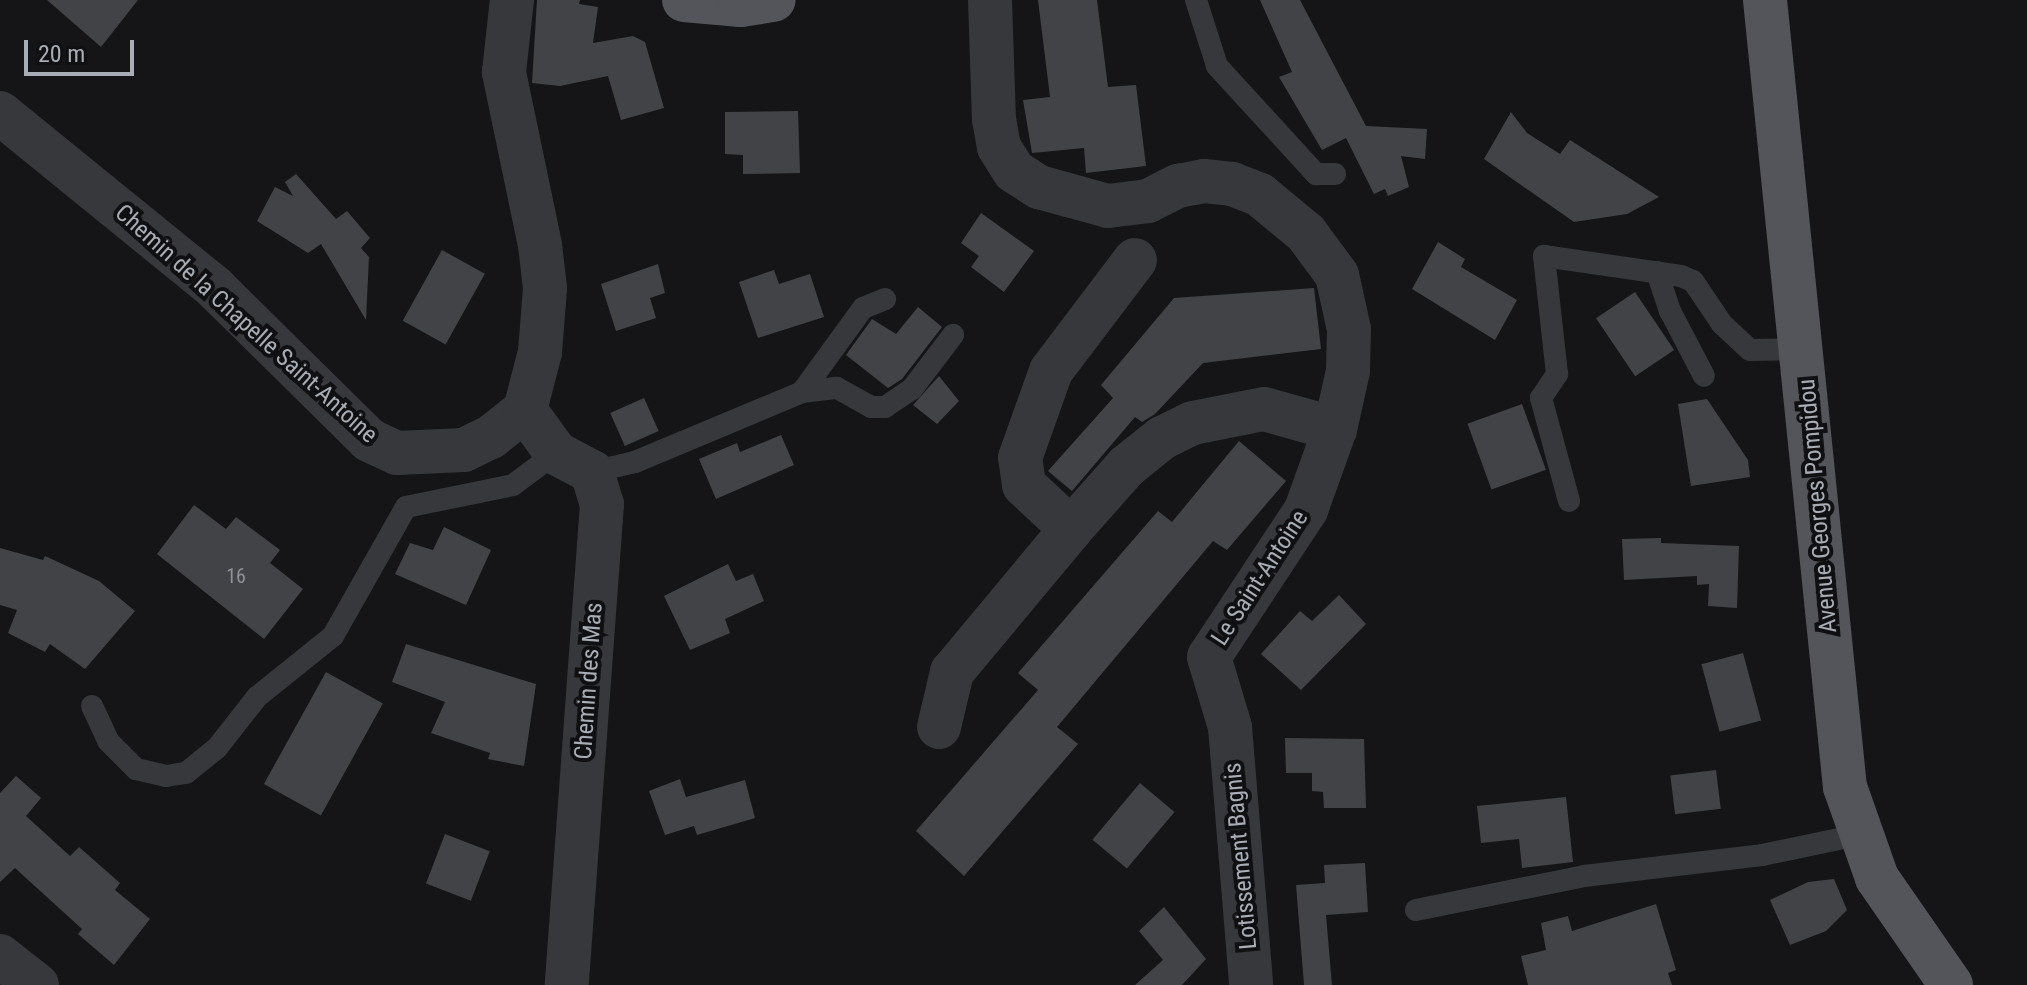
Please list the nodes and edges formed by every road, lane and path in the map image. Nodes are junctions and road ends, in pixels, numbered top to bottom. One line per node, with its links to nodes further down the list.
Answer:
1 (512, 0): 16 (street)
2 (684, 0): 3 (main road)
3 (774, 0)
4 (990, 0): 17 (street, Le Saint-Antoine)
5 (1196, 0): 8 (lane)
6 (1765, 0): 13 (main road, Avenue Georges Pompidou)
7 (0, 113): 16 (street, Chemin de la Chapelle Saint-Antoine)
8 (1335, 174)
9 (1135, 260): 20 (street)
10 (1657, 272): 13 (lane); 14 (lane); 19 (lane)
11 (885, 299): 15 (lane)
12 (953, 335): 15 (lane)
13 (1804, 349): 24 (main road, Avenue Georges Pompidou)
14 (1704, 376)
15 (802, 392): 18 (lane)
16 (525, 410): 18 (street, Chemin des Mas)
17 (1335, 429): 20 (street); 23 (street, Le Saint-Antoine)
18 (574, 463): 21 (lane); 28 (street, Chemin des Mas)
19 (1569, 501)
20 (1071, 529): 22 (street)
21 (92, 706)
22 (939, 727)
23 (1230, 727): 29 (street, Lotissement Bagnis)
24 (1858, 835): 25 (lane); 30 (main road, Avenue Georges Pompidou)
25 (1416, 910)
26 (0, 956): 27 (street)
27 (37, 985)
28 (567, 985)
29 (1251, 985)
30 (1951, 985)

